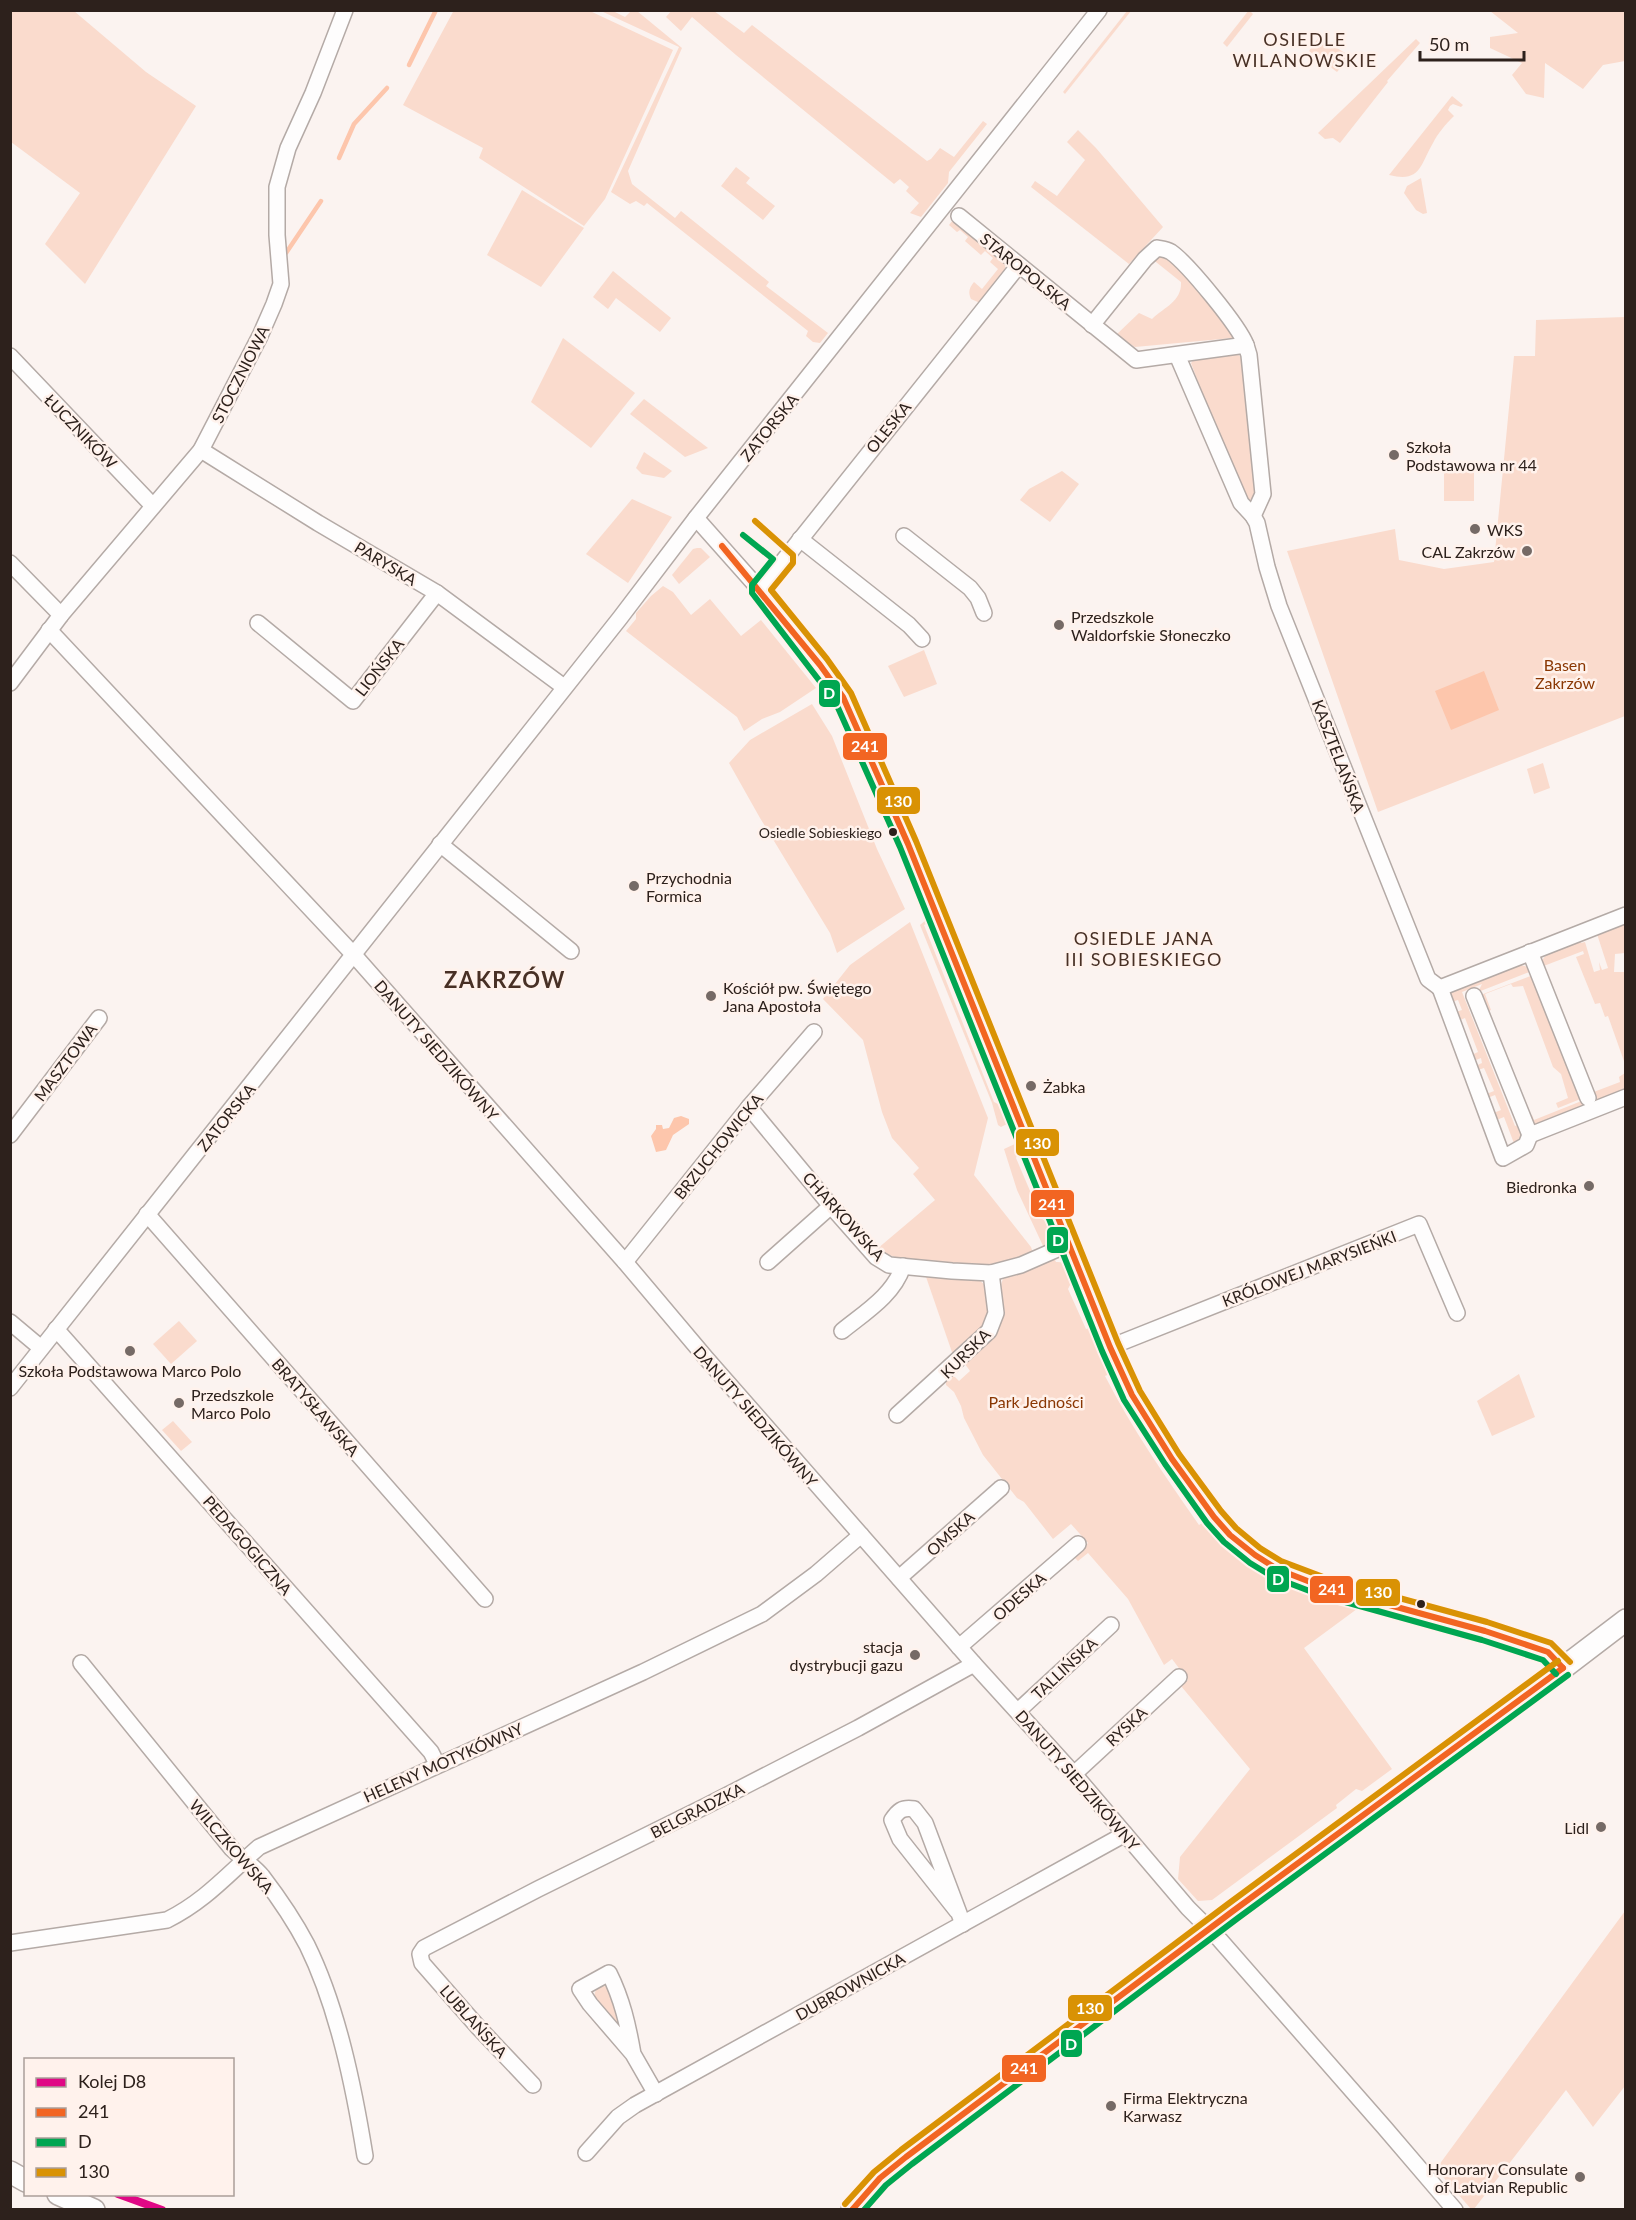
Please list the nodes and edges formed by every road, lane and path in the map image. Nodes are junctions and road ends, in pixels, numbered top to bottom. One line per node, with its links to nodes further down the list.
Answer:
1 (345, 10): 9 (street, STOCZNIOWA)
2 (1099, 10): 12 (street, ZATORSKA)
3 (959, 216): 4 (street, STAROPOLSKA)
4 (1019, 266): 5 (street, STAROPOLSKA); 14 (street, OLESKA)
5 (1092, 325): 6 (street); 7 (street, STAROPOLSKA)
6 (1246, 345): 7 (street); 11 (street)
7 (1177, 355): 11 (street, KASZTELAŃSKA)
8 (10, 356): 10 (street, ŁUCZNIKÓW)
9 (201, 450): 10 (street, STOCZNIOWA); 17 (street, PARYSKA)
10 (152, 505): 19 (street, STOCZNIOWA)
11 (1254, 516): 30 (street, KASZTELAŃSKA)
12 (696, 518): 16 (street); 24 (street, ZATORSKA)
13 (904, 536): 18 (street)
14 (800, 539): 16 (street, OLESKA); 22 (street)
15 (10, 563): 19 (street)
16 (760, 590): 41 (street)
17 (437, 593): 20 (street, LIOŃSKA); 24 (street, PARYSKA)
18 (984, 613)
19 (61, 615): 21 (street, STOCZNIOWA)
20 (258, 623)
21 (49, 630): 23 (street, STOCZNIOWA); 29 (street, DANUTY SIEDZIKÓWNY)
22 (922, 639)
23 (10, 683)
24 (564, 687): 25 (street, ZATORSKA)
25 (440, 844): 27 (street); 29 (street, ZATORSKA)
26 (1626, 915): 28 (street)
27 (572, 951)
28 (1530, 952): 30 (street); 35 (street)
29 (354, 955): 40 (street, ZATORSKA); 42 (street, DANUTY SIEDZIKÓWNY)
30 (1440, 988): 38 (street, KASZTELAŃSKA)
31 (1474, 996): 38 (street)
32 (99, 1018): 37 (street, MASZTOWA)
33 (813, 1032): 36 (street, BRZUCHOWICKA)
34 (1626, 1097): 38 (street)
35 (1588, 1098)
36 (749, 1107): 39 (street, CHARKOWSKA); 42 (street, BRZUCHOWICKA)
37 (10, 1135)
38 (1530, 1135)
39 (831, 1206): 43 (street); 44 (street, CHARKOWSKA)
40 (147, 1214): 48 (street, ZATORSKA); 58 (street, BRATYSŁAWSKA)
41 (1069, 1244): 45 (street, CHARKOWSKA); 50 (street)
42 (625, 1262): 55 (street, DANUTY SIEDZIKÓWNY)
43 (768, 1262)
44 (903, 1266): 45 (street, CHARKOWSKA); 49 (street)
45 (991, 1273): 53 (street, KURSKA)
46 (1457, 1313): 50 (street, KRÓLOWEJ MARYSIEŃKI)
47 (10, 1322): 51 (street)
48 (56, 1329): 51 (street, ZATORSKA); 67 (street, PEDAGOGICZNA)
49 (842, 1331)
50 (1110, 1347): 64 (street)
51 (41, 1348): 52 (street, ZATORSKA)
52 (10, 1388)
53 (897, 1415)
54 (1000, 1488): 57 (street, OMSKA)
55 (861, 1535): 57 (street, DANUTY SIEDZIKÓWNY); 67 (street, HELENY MOTYKÓWNY)
56 (1078, 1544): 61 (street, ODESKA)
57 (899, 1578): 61 (street, DANUTY SIEDZIKÓWNY)
58 (485, 1599)
59 (1626, 1620): 64 (street)
60 (1111, 1624): 66 (street, TALLIŃSKA)
61 (960, 1647): 63 (street, DANUTY SIEDZIKÓWNY)
62 (81, 1663): 70 (street, WILCZKOWSKA)
63 (974, 1664): 66 (street, DANUTY SIEDZIKÓWNY); 74 (street, BELGRADZKA)
64 (1563, 1668): 72 (street)
65 (1179, 1677): 68 (street, RYSKA)
66 (1018, 1712): 68 (street, DANUTY SIEDZIKÓWNY)
67 (437, 1764): 70 (street, HELENY MOTYKÓWNY)
68 (1074, 1774): 69 (street, DANUTY SIEDZIKÓWNY)
69 (1125, 1834): 71 (street, DUBROWNICKA); 72 (street, DANUTY SIEDZIKÓWNY)
70 (244, 1860): 73 (street, HELENY MOTYKÓWNY); 79 (street, WILCZKOWSKA)
71 (960, 1917): 71 (street); 77 (street, DUBROWNICKA)
72 (1209, 1929): 84 (street); 85 (street, DANUTY SIEDZIKÓWNY)
73 (10, 1943)
74 (420, 1954): 76 (street, LUBLAŃSKA)
75 (633, 2054): 75 (street); 77 (street)
76 (533, 2085)
77 (656, 2094): 78 (street, DUBROWNICKA)
78 (586, 2153)
79 (365, 2156)
80 (10, 2172): 81 (street)
81 (24, 2180)
82 (62, 2196): 83 (street)
83 (94, 2210)
84 (852, 2210)
85 (1455, 2210)

